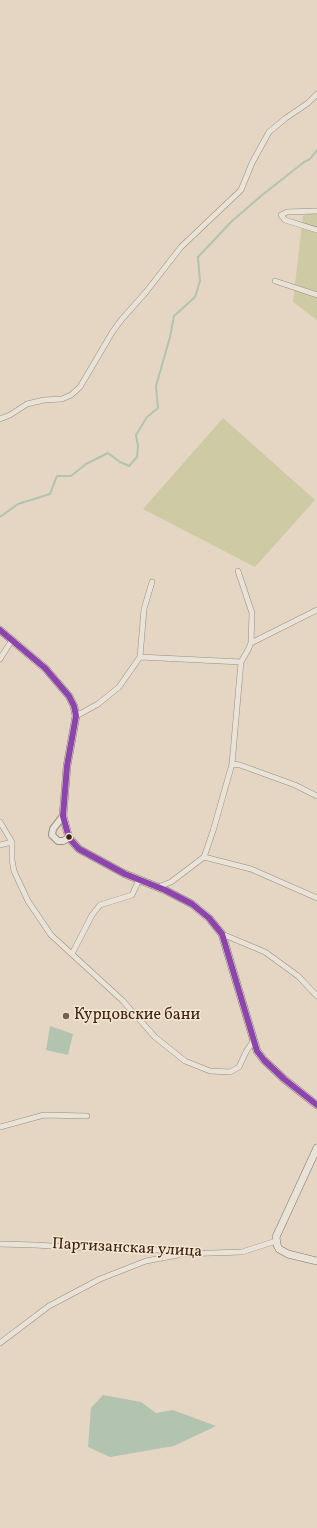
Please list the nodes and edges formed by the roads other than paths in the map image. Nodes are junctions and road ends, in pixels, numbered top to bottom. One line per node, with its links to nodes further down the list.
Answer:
1 (317, 94): 6 (street)
2 (317, 211): 3 (street)
3 (317, 230)
4 (275, 281): 5 (street)
5 (317, 295)
6 (0, 419)
7 (238, 571): 12 (street)
8 (152, 582): 13 (street)
9 (317, 610): 12 (street)
10 (0, 630): 11 (main road)
11 (12, 640): 14 (street); 16 (main road)
12 (250, 643): 15 (street)
13 (140, 657): 15 (street); 16 (street)
14 (0, 659)
15 (240, 662): 17 (street)
16 (76, 716): 19 (main road)
17 (232, 764): 18 (street); 24 (street)
18 (317, 796)
19 (63, 816): 21 (main road); 21 (street)
20 (0, 822): 22 (street)
21 (69, 838): 25 (main road)
22 (12, 842): 23 (street); 29 (street)
23 (0, 845)
24 (204, 857): 26 (street); 27 (street)
25 (139, 880): 26 (main road); 29 (street)
26 (158, 887): 28 (main road)
27 (317, 898)
28 (222, 934): 30 (street); 31 (main road)
29 (72, 954): 31 (street)
30 (317, 996)
31 (253, 1041): 32 (main road)
32 (317, 1104)
33 (87, 1116): 34 (street)
34 (0, 1127)
35 (317, 1148): 36 (main road)
36 (276, 1241): 38 (street, Партизанская улица); 39 (main road)
37 (0, 1244): 38 (street, Партизанская улица)
38 (181, 1254): 40 (street)
39 (317, 1261)
40 (0, 1343)

